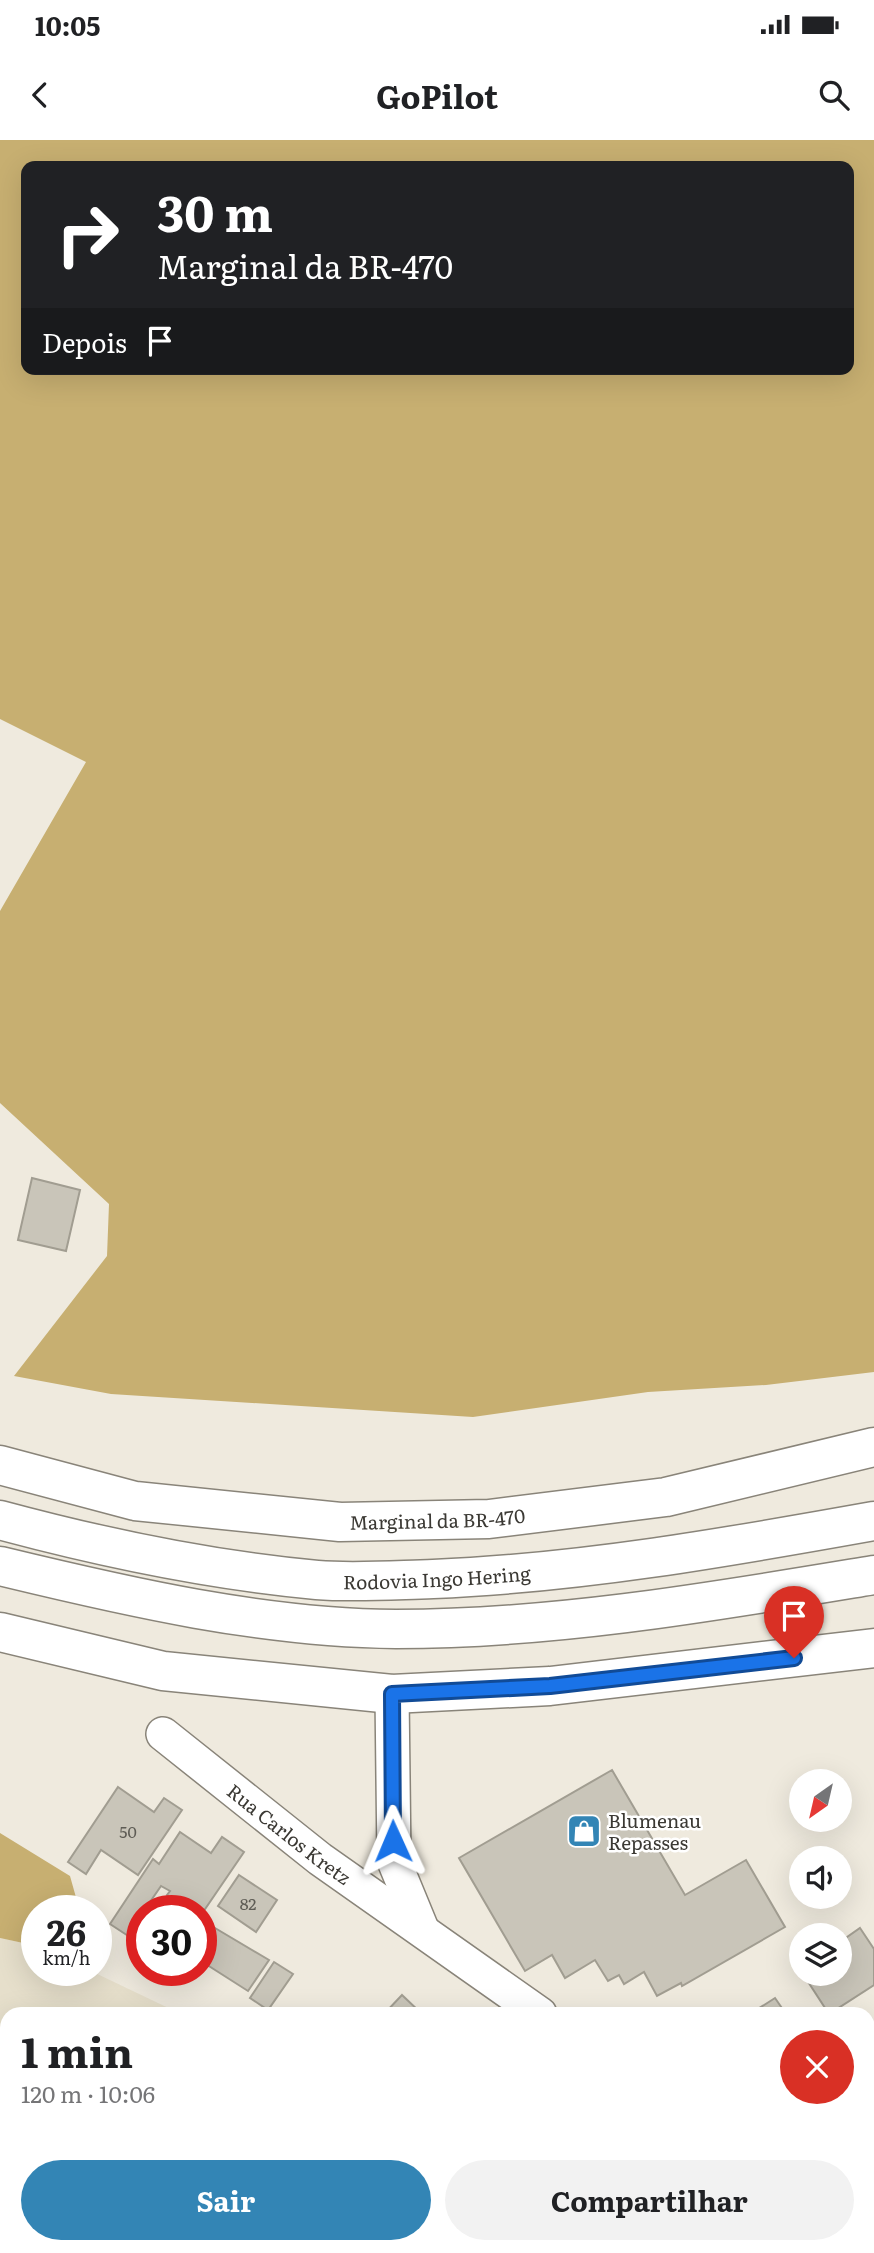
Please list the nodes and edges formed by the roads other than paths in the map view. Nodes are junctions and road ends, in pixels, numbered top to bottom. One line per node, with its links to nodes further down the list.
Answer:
1 (874, 1447): 2 (main road, Marginal da BR-470)
2 (0, 1465)
3 (874, 1498): 6 (main road)
4 (0, 1520): 6 (main road, Rodovia Ingo Hering)
5 (874, 1521): 6 (main road, Rodovia Ingo Hering)
6 (751, 1543)
7 (0, 1566): 8 (main road)
8 (874, 1575)
9 (0, 1632): 11 (main road)
10 (874, 1648): 11 (main road)
11 (392, 1694): 13 (street)
12 (163, 1734): 13 (street, Rua Carlos Kretz)
13 (422, 1928): 14 (street, Rua Carlos Kretz)
14 (530, 2007)

